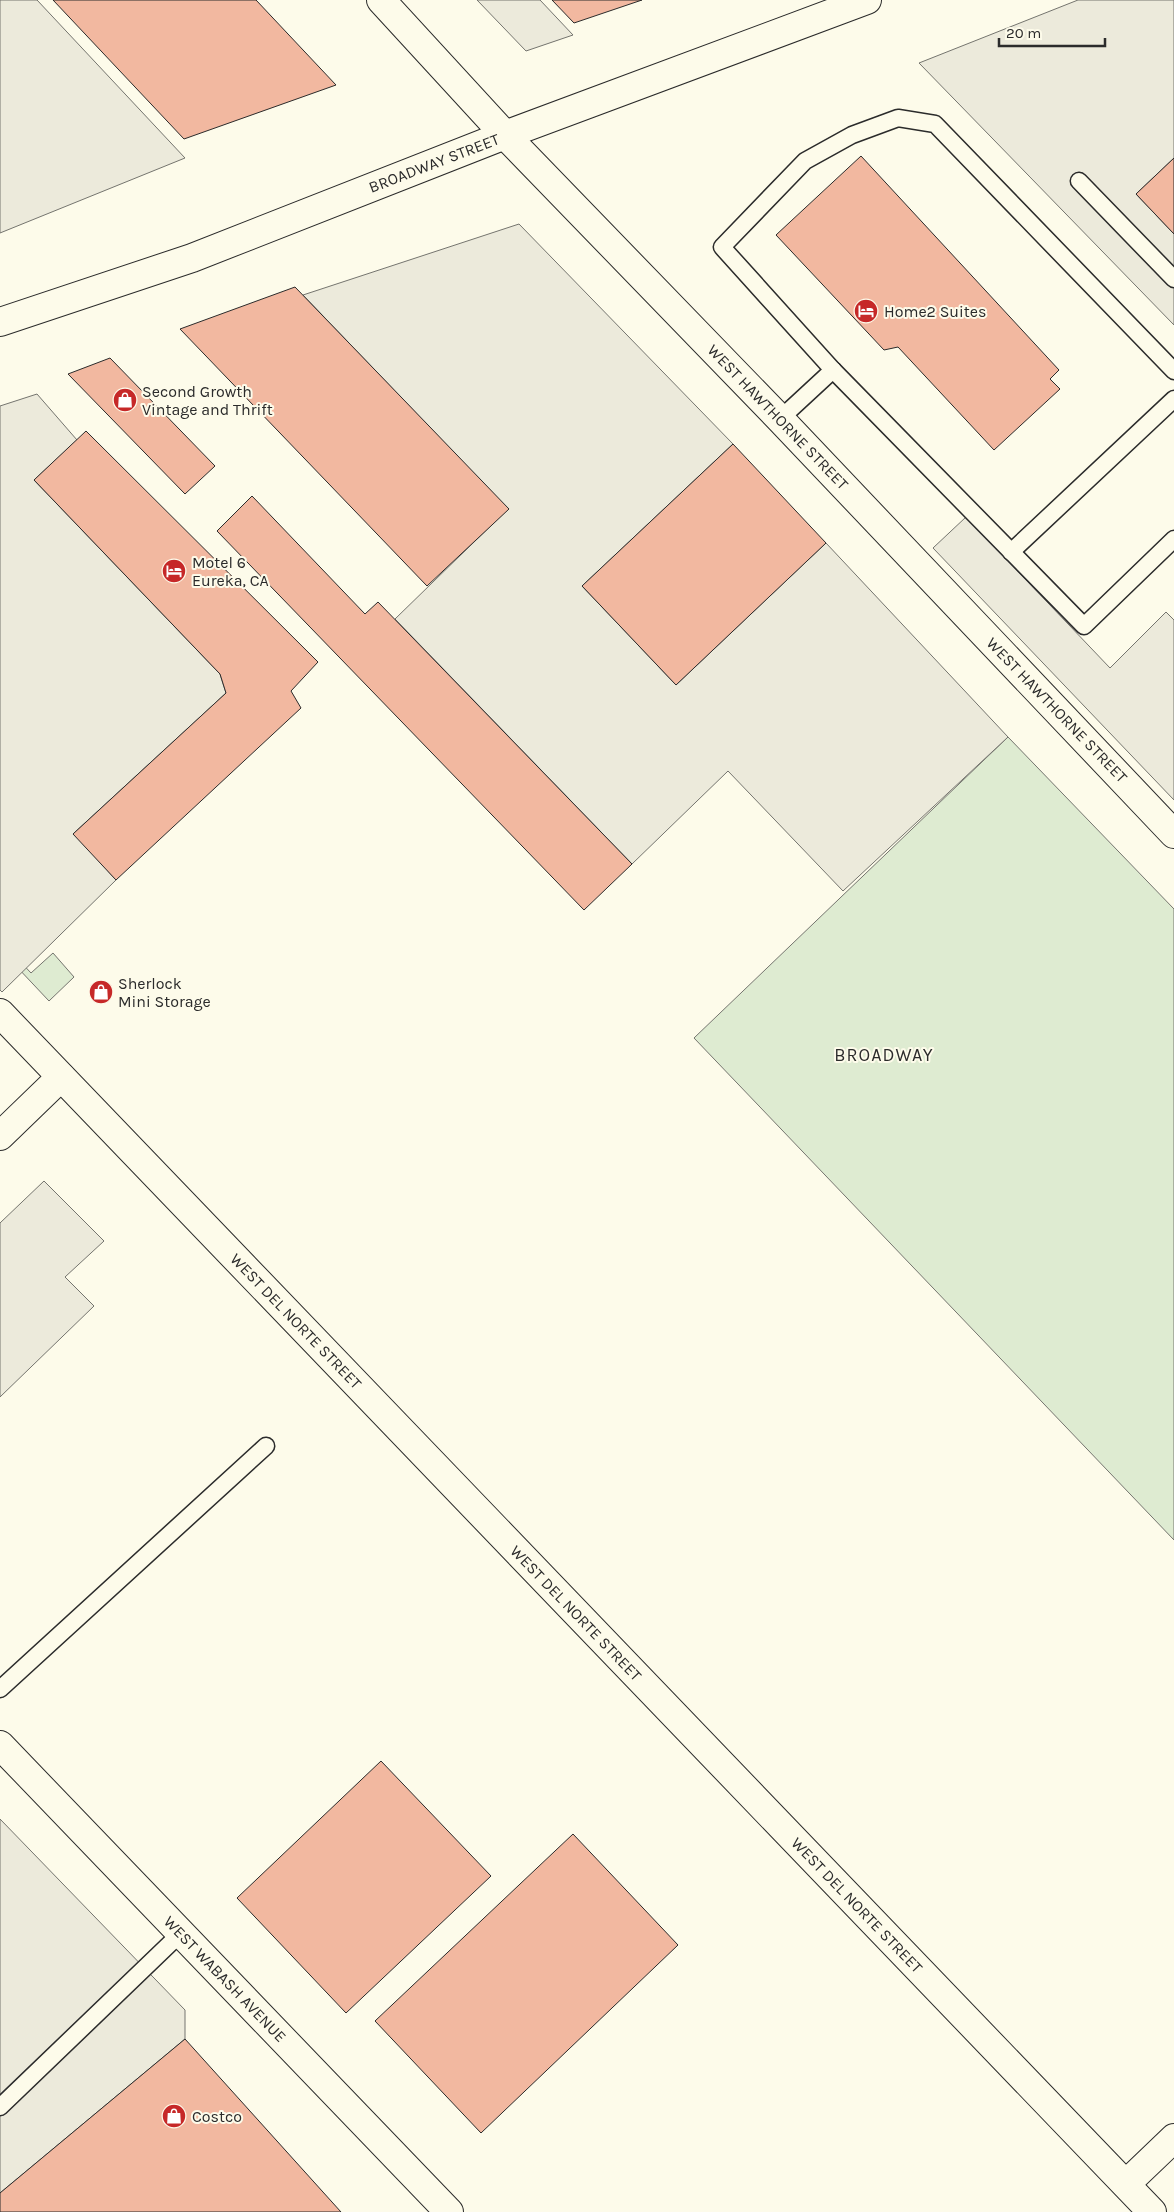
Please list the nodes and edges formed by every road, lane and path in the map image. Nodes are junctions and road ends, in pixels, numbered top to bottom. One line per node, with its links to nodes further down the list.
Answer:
1 (382, 0): 3 (main road, WEST HAWTHORNE STREET)
2 (867, 0): 3 (main road, BROADWAY STREET)
3 (506, 135): 6 (main road, BROADWAY STREET); 10 (main road, WEST HAWTHORNE STREET)
4 (1079, 181): 5 (lane)
5 (1174, 279)
6 (0, 322)
7 (833, 370): 8 (lane); 10 (lane); 12 (lane)
8 (1174, 371)
9 (1174, 399): 12 (lane)
10 (780, 419): 13 (main road, WEST HAWTHORNE STREET)
11 (1174, 539): 12 (lane)
12 (1011, 552)
13 (1174, 834)
14 (0, 1013): 15 (main road, WEST DEL NORTE STREET)
15 (61, 1077): 16 (main road); 23 (main road, WEST DEL NORTE STREET)
16 (0, 1136)
17 (266, 1446): 18 (lane)
18 (0, 1689)
19 (0, 1745): 20 (main road, WEST WABASH AVENUE)
20 (180, 1933): 21 (lane); 24 (main road, WEST WABASH AVENUE)
21 (0, 2107)
22 (1174, 2138): 23 (main road)
23 (1126, 2184): 25 (main road, WEST DEL NORTE STREET)
24 (449, 2212)
25 (1152, 2212)

